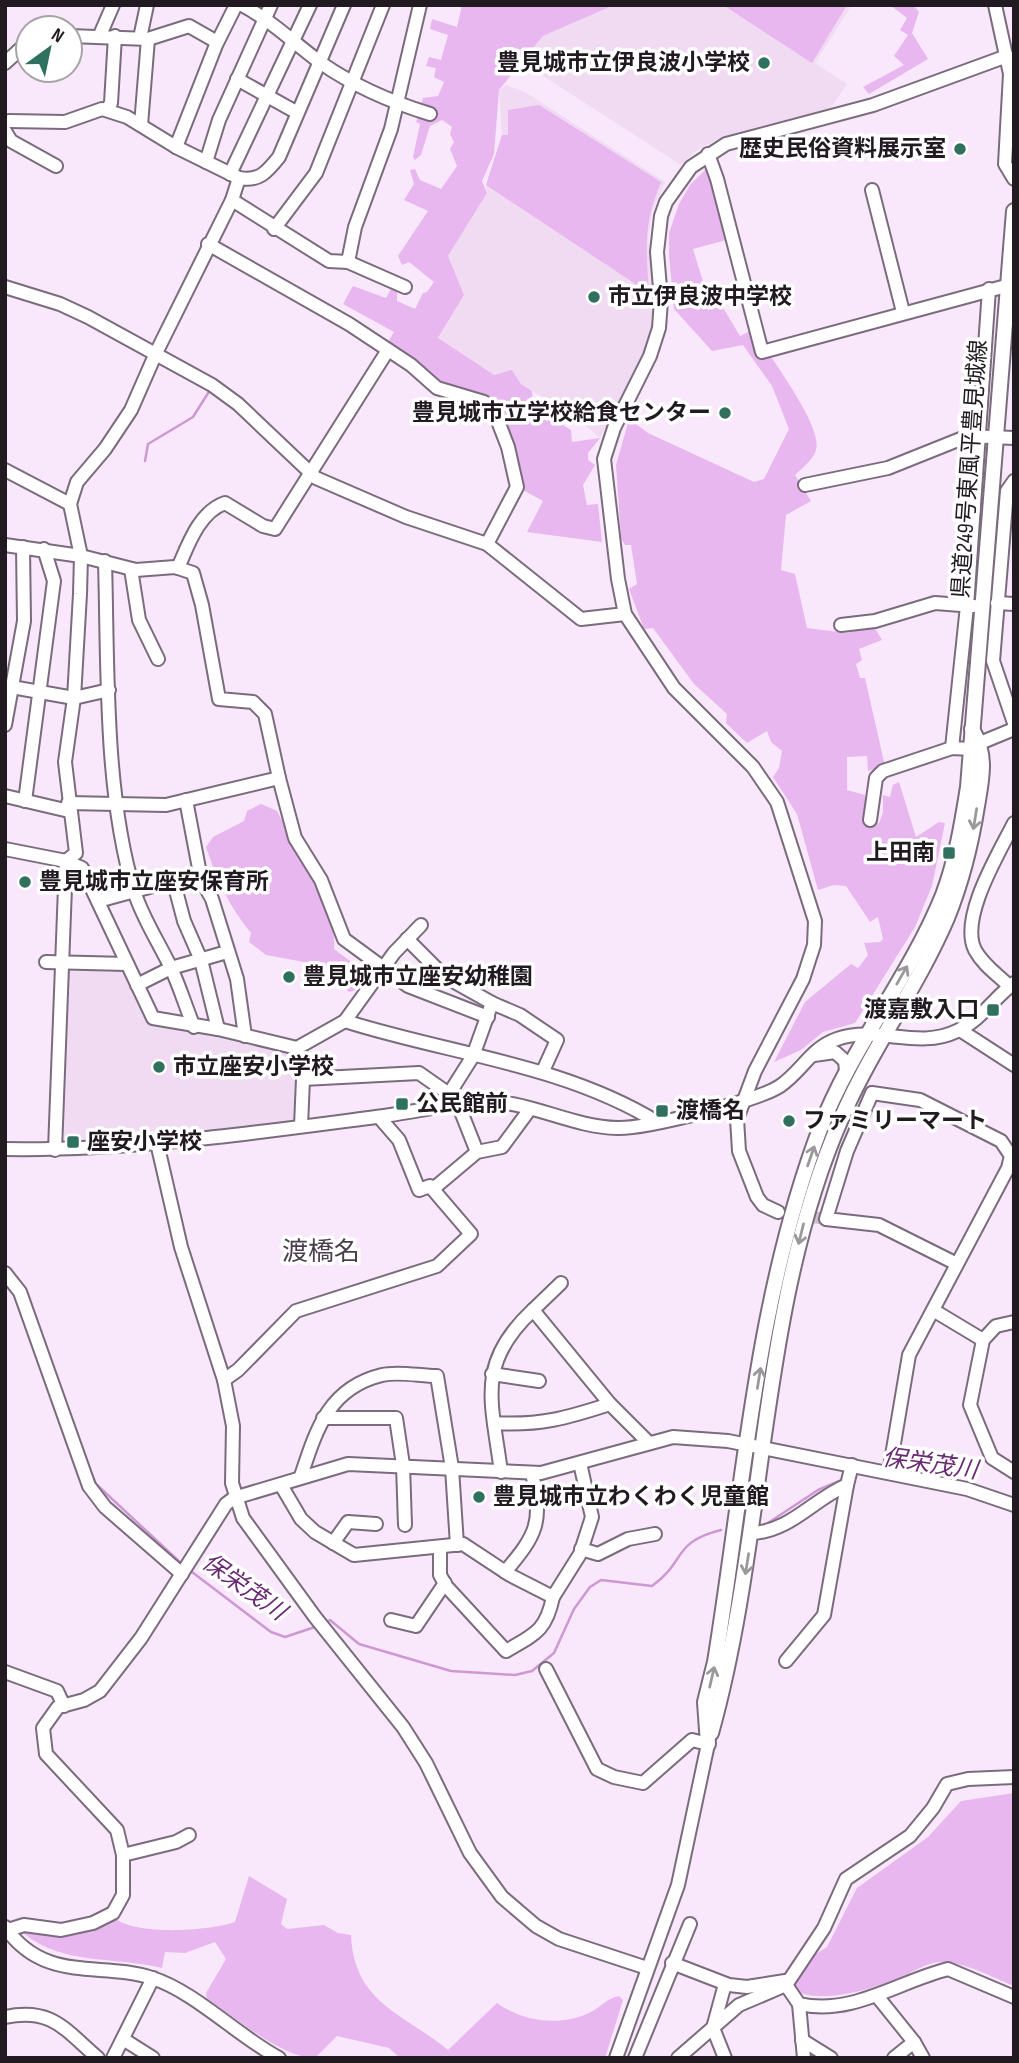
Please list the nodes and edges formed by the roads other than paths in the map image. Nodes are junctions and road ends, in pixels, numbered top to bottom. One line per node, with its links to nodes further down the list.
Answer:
1 (113, 5): 11 (street)
2 (147, 5): 14 (street)
3 (236, 5): 16 (street)
4 (242, 5): 10 (street)
5 (310, 5): 15 (street)
6 (344, 5): 18 (street)
7 (383, 5): 20 (street)
8 (420, 5): 22 (street)
9 (995, 5): 17 (street)
10 (268, 11): 15 (street); 19 (street)
11 (100, 35): 12 (street); 13 (street)
12 (84, 36)
13 (115, 36): 14 (street); 23 (street)
14 (144, 38): 16 (street); 27 (street)
15 (293, 38): 18 (street); 21 (street)
16 (218, 42): 28 (street)
17 (1007, 56): 29 (street); 33 (street)
18 (319, 61): 20 (street); 24 (street)
19 (237, 79): 21 (street); 30 (street)
20 (352, 82): 22 (street); 37 (street)
21 (266, 94): 24 (street); 32 (street)
22 (395, 103): 25 (street); 39 (street)
23 (107, 110): 26 (street); 27 (street)
24 (296, 112): 32 (street)
25 (430, 114)
26 (6, 124): 31 (street)
27 (141, 125): 28 (street)
28 (176, 147): 30 (street)
29 (708, 154): 44 (street); 66 (street)
30 (206, 162): 32 (street)
31 (56, 166)
32 (234, 176): 35 (street)
33 (1014, 179)
34 (872, 190): 44 (street)
35 (232, 200): 37 (street); 38 (street)
36 (1014, 211): 40 (main road, 県道249号東風平豊見城線)
37 (274, 229): 39 (street)
38 (208, 244): 45 (street); 46 (street)
39 (348, 262): 42 (street)
40 (1006, 286): 43 (street); 48 (main road, 県道249号東風平豊見城線)
41 (5, 287): 46 (street)
42 (405, 287)
43 (989, 289): 44 (street); 47 (street)
44 (903, 313)
45 (387, 350): 51 (street); 55 (street)
46 (156, 353): 51 (street); 54 (street)
47 (978, 436): 48 (street); 53 (street); 65 (street)
48 (995, 436): 49 (street); 64 (main road, 県道249号東風平豊見城線)
49 (1014, 438)
50 (5, 470): 54 (street)
51 (310, 473): 55 (street); 61 (street)
52 (1014, 481): 64 (street)
53 (805, 485)
54 (71, 504): 59 (street)
55 (487, 544): 66 (street)
56 (5, 545): 57 (street)
57 (23, 547): 58 (street); 69 (street)
58 (44, 549): 59 (street); 71 (street)
59 (81, 556): 60 (street); 72 (street)
60 (105, 561): 62 (street); 70 (street)
61 (178, 568): 62 (street); 78 (street)
62 (131, 569): 68 (street)
63 (1014, 604): 64 (street)
64 (990, 605): 65 (street); 73 (street); 76 (main road, 県道249号東風平豊見城線)
65 (967, 606): 67 (street); 77 (street)
66 (625, 614): 120 (street)
67 (841, 625)
68 (158, 659)
69 (8, 686): 71 (street); 74 (street)
70 (109, 690): 72 (street); 82 (street)
71 (40, 691): 72 (street); 81 (street)
72 (74, 698): 83 (street)
73 (1014, 723)
74 (5, 725)
75 (1014, 729): 76 (street)
76 (975, 746): 77 (street); 109 (main road, one-way to 76); 111 (main road, 県道249号東風平豊見城線, one-way to 111)
77 (952, 748): 84 (street)
78 (279, 778): 80 (street); 100 (street)
79 (5, 796): 81 (street)
80 (186, 800): 82 (street); 88 (street)
81 (25, 801): 83 (street)
82 (117, 802): 83 (street); 90 (street)
83 (68, 807): 87 (street)
84 (870, 820)
85 (1014, 822): 101 (street)
86 (5, 849): 87 (street)
87 (66, 861): 91 (street); 97 (street)
88 (201, 879): 89 (street); 94 (street)
89 (174, 883): 90 (street); 95 (street)
90 (134, 891): 91 (street); 99 (street)
91 (97, 901): 98 (street)
92 (421, 925): 93 (street)
93 (407, 939): 100 (street); 103 (street)
94 (227, 952): 95 (street); 110 (street)
95 (201, 960): 99 (street); 107 (street)
96 (46, 962): 97 (street)
97 (62, 964): 98 (street); 127 (street)
98 (127, 964): 102 (street)
99 (171, 968): 102 (street); 106 (street)
100 (383, 968): 104 (street); 105 (street)
101 (1012, 984): 108 (street)
102 (137, 985): 106 (street)
103 (492, 1003): 104 (street); 116 (street)
104 (488, 1017): 113 (street)
105 (345, 1021): 112 (street); 113 (street)
106 (194, 1027): 107 (street)
107 (218, 1029): 110 (street)
108 (960, 1030): 111 (street); 115 (street)
109 (867, 1034): 111 (street); 114 (street); 117 (main road)
110 (244, 1036): 112 (street)
111 (883, 1036): 146 (main road, 県道249号東風平豊見城線, one-way to 146)
112 (297, 1048): 118 (street)
113 (473, 1056): 116 (street); 119 (street)
114 (809, 1056): 117 (street); 120 (street)
115 (1014, 1065)
116 (542, 1070): 123 (street)
117 (846, 1071): 145 (main road, one-way to 117)
118 (303, 1079): 119 (street); 124 (street)
119 (451, 1101): 121 (street); 122 (street); 128 (street)
120 (740, 1103): 123 (street); 130 (street)
121 (530, 1109): 123 (street); 128 (street)
122 (379, 1117): 124 (street); 129 (street)
123 (657, 1122)
124 (301, 1126): 125 (street)
125 (157, 1143): 127 (street); 139 (street)
126 (5, 1149): 127 (street)
127 (55, 1150)
128 (477, 1152): 129 (street)
129 (433, 1189): 139 (street)
130 (778, 1212)
131 (957, 1264): 131 (street); 135 (street)
132 (5, 1273): 168 (street)
133 (561, 1283): 134 (street)
134 (533, 1310): 138 (street); 141 (street)
135 (933, 1310): 137 (street); 154 (street)
136 (1014, 1322): 137 (street)
137 (982, 1340): 152 (street)
138 (492, 1374): 140 (street); 143 (street)
139 (224, 1380): 158 (street)
140 (540, 1381)
141 (610, 1404): 143 (street); 144 (street)
142 (323, 1418): 148 (street); 150 (street); 155 (street)
143 (494, 1423): 151 (street)
144 (648, 1442): 145 (street); 147 (street)
145 (749, 1445): 146 (street); 177 (main road, one-way to 145)
146 (764, 1448): 149 (street); 162 (main road, 県道249号東風平豊見城線)
147 (580, 1463): 153 (street); 167 (street)
148 (403, 1465): 150 (street); 155 (street); 161 (street)
149 (852, 1465): 154 (street); 157 (street)
150 (452, 1468): 151 (street); 165 (street)
151 (501, 1472): 153 (street)
152 (1014, 1472)
153 (532, 1473): 169 (street)
154 (889, 1473): 159 (street)
155 (300, 1476): 156 (street)
156 (281, 1485): 158 (street); 164 (street)
157 (847, 1485): 162 (street); 173 (street)
158 (234, 1499): 168 (street); 184 (street)
159 (1014, 1505)
160 (376, 1524): 164 (street)
161 (405, 1525)
162 (752, 1533): 177 (main road, 県道249号東風平豊見城線, one-way to 177)
163 (655, 1534): 167 (street)
164 (333, 1543): 166 (street)
165 (457, 1545): 166 (street); 169 (street)
166 (440, 1546): 170 (street)
167 (581, 1549): 171 (street)
168 (185, 1569): 176 (street)
169 (505, 1572): 171 (street)
170 (445, 1583): 171 (street); 172 (street)
171 (553, 1597)
172 (391, 1620)
173 (786, 1661)
174 (546, 1669): 177 (street)
175 (5, 1672): 176 (street)
176 (64, 1706): 180 (street)
177 (708, 1744): 184 (street)
178 (1014, 1777): 186 (street)
179 (189, 1835): 180 (street)
180 (123, 1855): 182 (street)
181 (690, 1924): 183 (street)
182 (6, 1930): 185 (street)
183 (672, 1963): 187 (street); 202 (street)
184 (647, 1968): 201 (street)
185 (153, 1978): 193 (street); 200 (street)
186 (787, 1983): 187 (street); 190 (street); 192 (street)
187 (725, 1984): 192 (street)
188 (877, 1996): 189 (street); 190 (street); 195 (street)
189 (1014, 1997)
190 (799, 2004): 194 (street)
191 (5, 2017): 197 (street)
192 (713, 2028): 196 (street); 203 (street)
193 (123, 2039): 198 (street); 199 (street)
194 (802, 2040): 204 (street); 205 (street)
195 (914, 2042): 206 (street); 207 (street)
196 (680, 2057)
197 (98, 2058)
198 (113, 2058)
199 (153, 2058)
200 (279, 2058)
201 (616, 2058)
202 (635, 2058)
203 (725, 2058)
204 (804, 2058)
205 (831, 2058)
206 (894, 2058)
207 (923, 2058)

